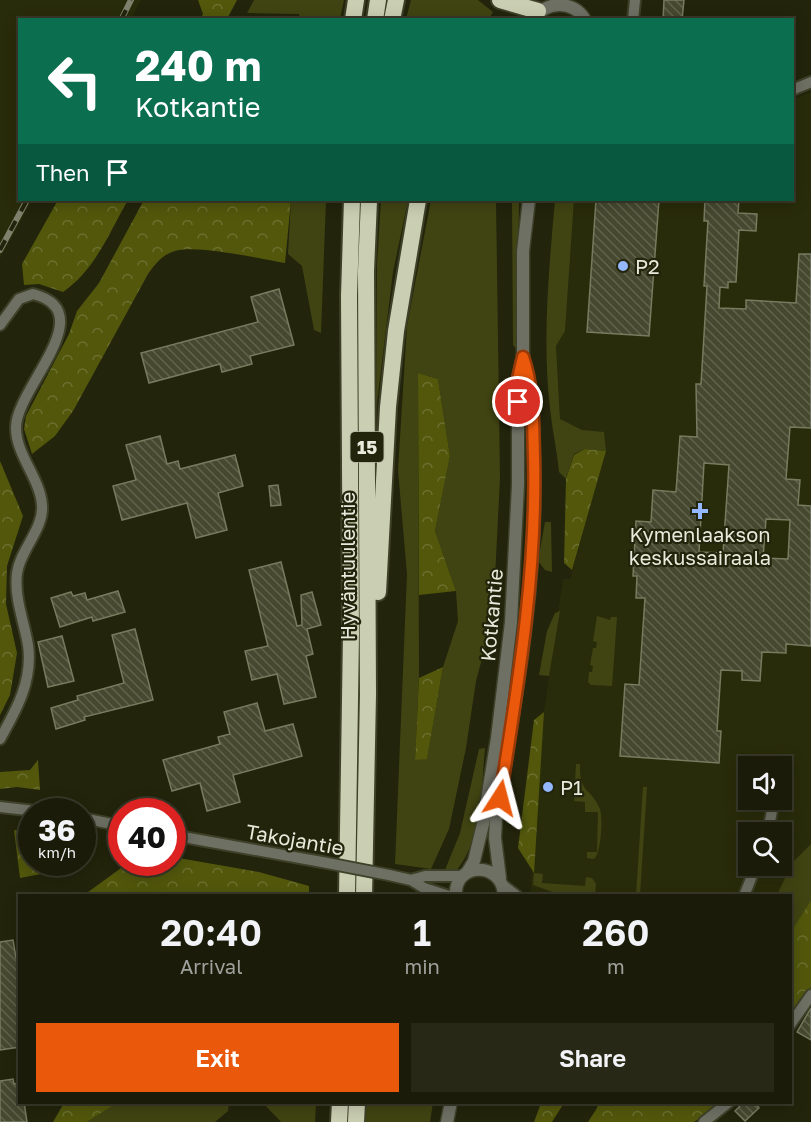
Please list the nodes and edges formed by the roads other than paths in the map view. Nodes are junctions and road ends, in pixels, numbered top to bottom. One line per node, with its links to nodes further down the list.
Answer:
1 (356, 0): 9 (highway)
2 (378, 0): 10 (highway)
3 (396, 0): 11 (highway)
4 (500, 0): 8 (highway)
5 (559, 0): 7 (street); 8 (street)
6 (634, 0): 12 (street)
7 (582, 10)
8 (536, 15)
9 (353, 18)
10 (375, 18)
11 (392, 18)
12 (633, 18)
13 (811, 82): 14 (street)
14 (794, 89)
15 (342, 201): 20 (highway)
16 (352, 201): 20 (highway, Hyväntuulentie / 15)
17 (369, 201): 23 (highway, Hyväntuulentie / 15)
18 (418, 201): 23 (highway)
19 (529, 201): 22 (street, Kotkantie)
20 (349, 296): 32 (highway, Hyväntuulentie / 15)
21 (0, 325): 24 (street)
22 (523, 357): 28 (street, Kotkantie); 31 (street, Kotkantie)
23 (368, 694): 33 (highway, Hyväntuulentie / 15)
24 (0, 738)
25 (0, 807): 26 (street)
26 (18, 809)
27 (186, 838): 30 (street, Takojantie, bridge)
28 (465, 874): 30 (street, Takojantie); 31 (street); 35 (street, Kotkantie)
29 (752, 876): 36 (street)
30 (411, 880): 34 (street, Takojantie)
31 (502, 886)
32 (347, 894)
33 (364, 894)
34 (443, 894)
35 (457, 894)
36 (745, 894)
37 (811, 995): 38 (street)
38 (792, 1022)
39 (340, 1104): 44 (highway)
40 (357, 1104): 45 (highway)
41 (451, 1104): 46 (street)
42 (727, 1104): 43 (street)
43 (719, 1113): 47 (street); 48 (street)
44 (339, 1122)
45 (356, 1122)
46 (447, 1122)
47 (704, 1122)
48 (726, 1122)

